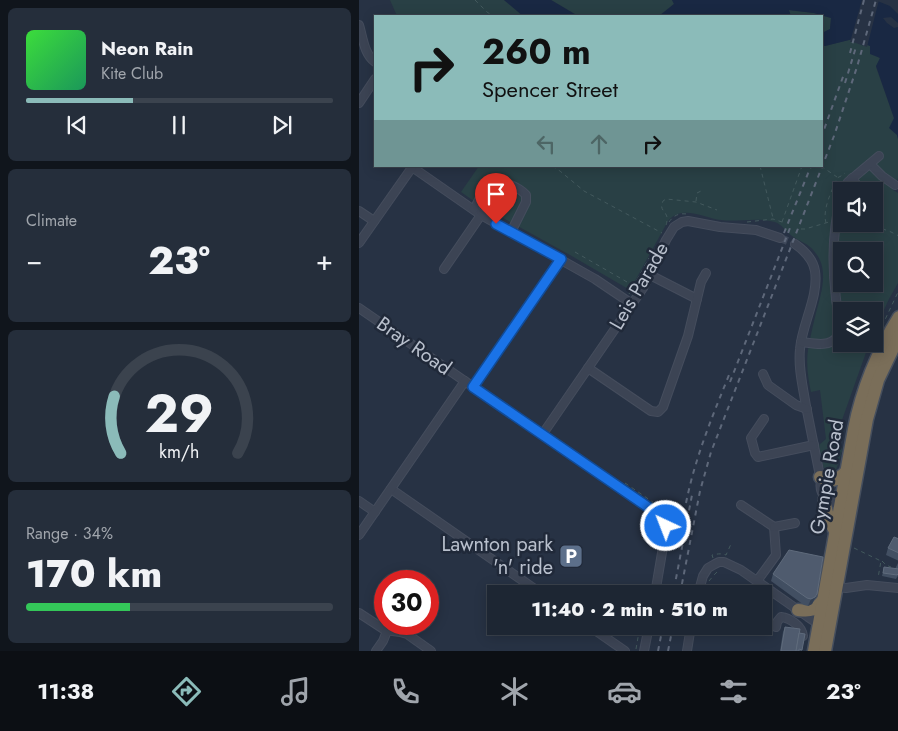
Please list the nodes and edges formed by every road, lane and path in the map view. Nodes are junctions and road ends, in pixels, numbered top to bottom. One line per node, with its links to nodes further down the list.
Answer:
1 (475, 0): 2 (path)
2 (492, 15)
3 (359, 25): 4 (street)
4 (374, 62)
5 (374, 80): 6 (street)
6 (359, 103)
7 (879, 156): 8 (street)
8 (871, 164): 16 (street); 19 (street)
9 (412, 167): 22 (street); 28 (street)
10 (554, 167): 38 (path)
11 (761, 167): 27 (path)
12 (802, 167): 31 (path)
13 (822, 167): 15 (path)
14 (845, 173): 15 (path)
15 (837, 178): 33 (path)
16 (852, 178): 17 (street); 18 (street)
17 (848, 182)
18 (855, 182)
19 (895, 185)
20 (703, 190): 21 (path)
21 (696, 202): 23 (path); 26 (path)
22 (474, 209): 25 (street); 36 (street)
23 (717, 210)
24 (359, 211): 28 (street)
25 (481, 215): 36 (street); 46 (street)
26 (691, 215)
27 (773, 219): 30 (path); 31 (path)
28 (374, 221): 41 (street)
29 (832, 221): 33 (path)
30 (743, 222)
31 (782, 222): 32 (path)
32 (785, 223)
33 (826, 223): 34 (path)
34 (801, 229)
35 (883, 229): 39 (path)
36 (511, 232): 45 (street)
37 (835, 232): 56 (street)
38 (662, 233)
39 (898, 236)
40 (780, 238): 48 (street, Leis Parade)
41 (359, 243)
42 (795, 244): 56 (street)
43 (575, 252): 49 (path)
44 (650, 256): 49 (path)
45 (561, 259): 50 (street); 60 (street)
46 (444, 268)
47 (706, 273): 51 (street)
48 (650, 275): 51 (street); 52 (street, Leis Parade)
49 (635, 286): 50 (path)
50 (625, 298): 52 (street)
51 (697, 299): 57 (street)
52 (633, 304): 57 (street, Leis Parade)
53 (359, 308): 59 (street, Bray Road)
54 (898, 317): 65 (highway, Gympie Road)
55 (898, 336): 71 (highway, Gympie Road)
56 (801, 342): 61 (street)
57 (588, 368): 63 (street, Leis Parade)
58 (763, 374): 61 (street)
59 (465, 382): 60 (street, Bray Road); 68 (street)
60 (473, 387): 63 (street, Bray Road)
61 (807, 410): 64 (street)
62 (764, 419): 64 (street)
63 (542, 435): 86 (street, Bray Road)
64 (814, 444): 66 (street)
65 (846, 472): 66 (highway); 71 (highway, Gympie Road)
66 (821, 478): 69 (street); 71 (street)
67 (624, 482): 74 (path)
68 (391, 489): 73 (street); 85 (street)
69 (825, 498): 71 (street); 77 (highway)
70 (359, 502): 73 (street)
71 (846, 504): 77 (highway, Gympie Road); 90 (highway, Gympie Road)
72 (741, 505): 76 (street)
73 (375, 512): 78 (street)
74 (668, 514)
75 (795, 523): 76 (street)
76 (774, 527): 84 (street)
77 (836, 532): 92 (highway, Gympie Road)
78 (359, 536)
79 (731, 544): 82 (path)
80 (851, 546): 81 (path)
81 (881, 561): 83 (path); 89 (path)
82 (715, 564): 84 (street); 87 (street); 88 (path)
83 (891, 567)
84 (757, 581): 93 (street)
85 (529, 585)
86 (657, 585)
87 (700, 585)
88 (708, 585)
89 (877, 585): 90 (street); 91 (street)
90 (837, 586): 96 (highway, Gympie Road)
91 (898, 588)
92 (824, 599): 93 (highway); 96 (highway, Gympie Road)
93 (798, 610): 96 (street)
94 (359, 613): 95 (street)
95 (374, 623)
96 (825, 623): 110 (highway, Gympie Road); 111 (highway, Gympie Road)
97 (777, 624): 104 (street)
98 (385, 635): 106 (street)
99 (408, 635): 107 (street)
100 (602, 635): 108 (street)
101 (640, 635): 105 (path)
102 (646, 635): 105 (street)
103 (690, 635): 109 (street)
104 (803, 636)
105 (640, 650)
106 (376, 651)
107 (431, 651)
108 (625, 651)
109 (687, 651)
110 (814, 651)
111 (825, 651)

